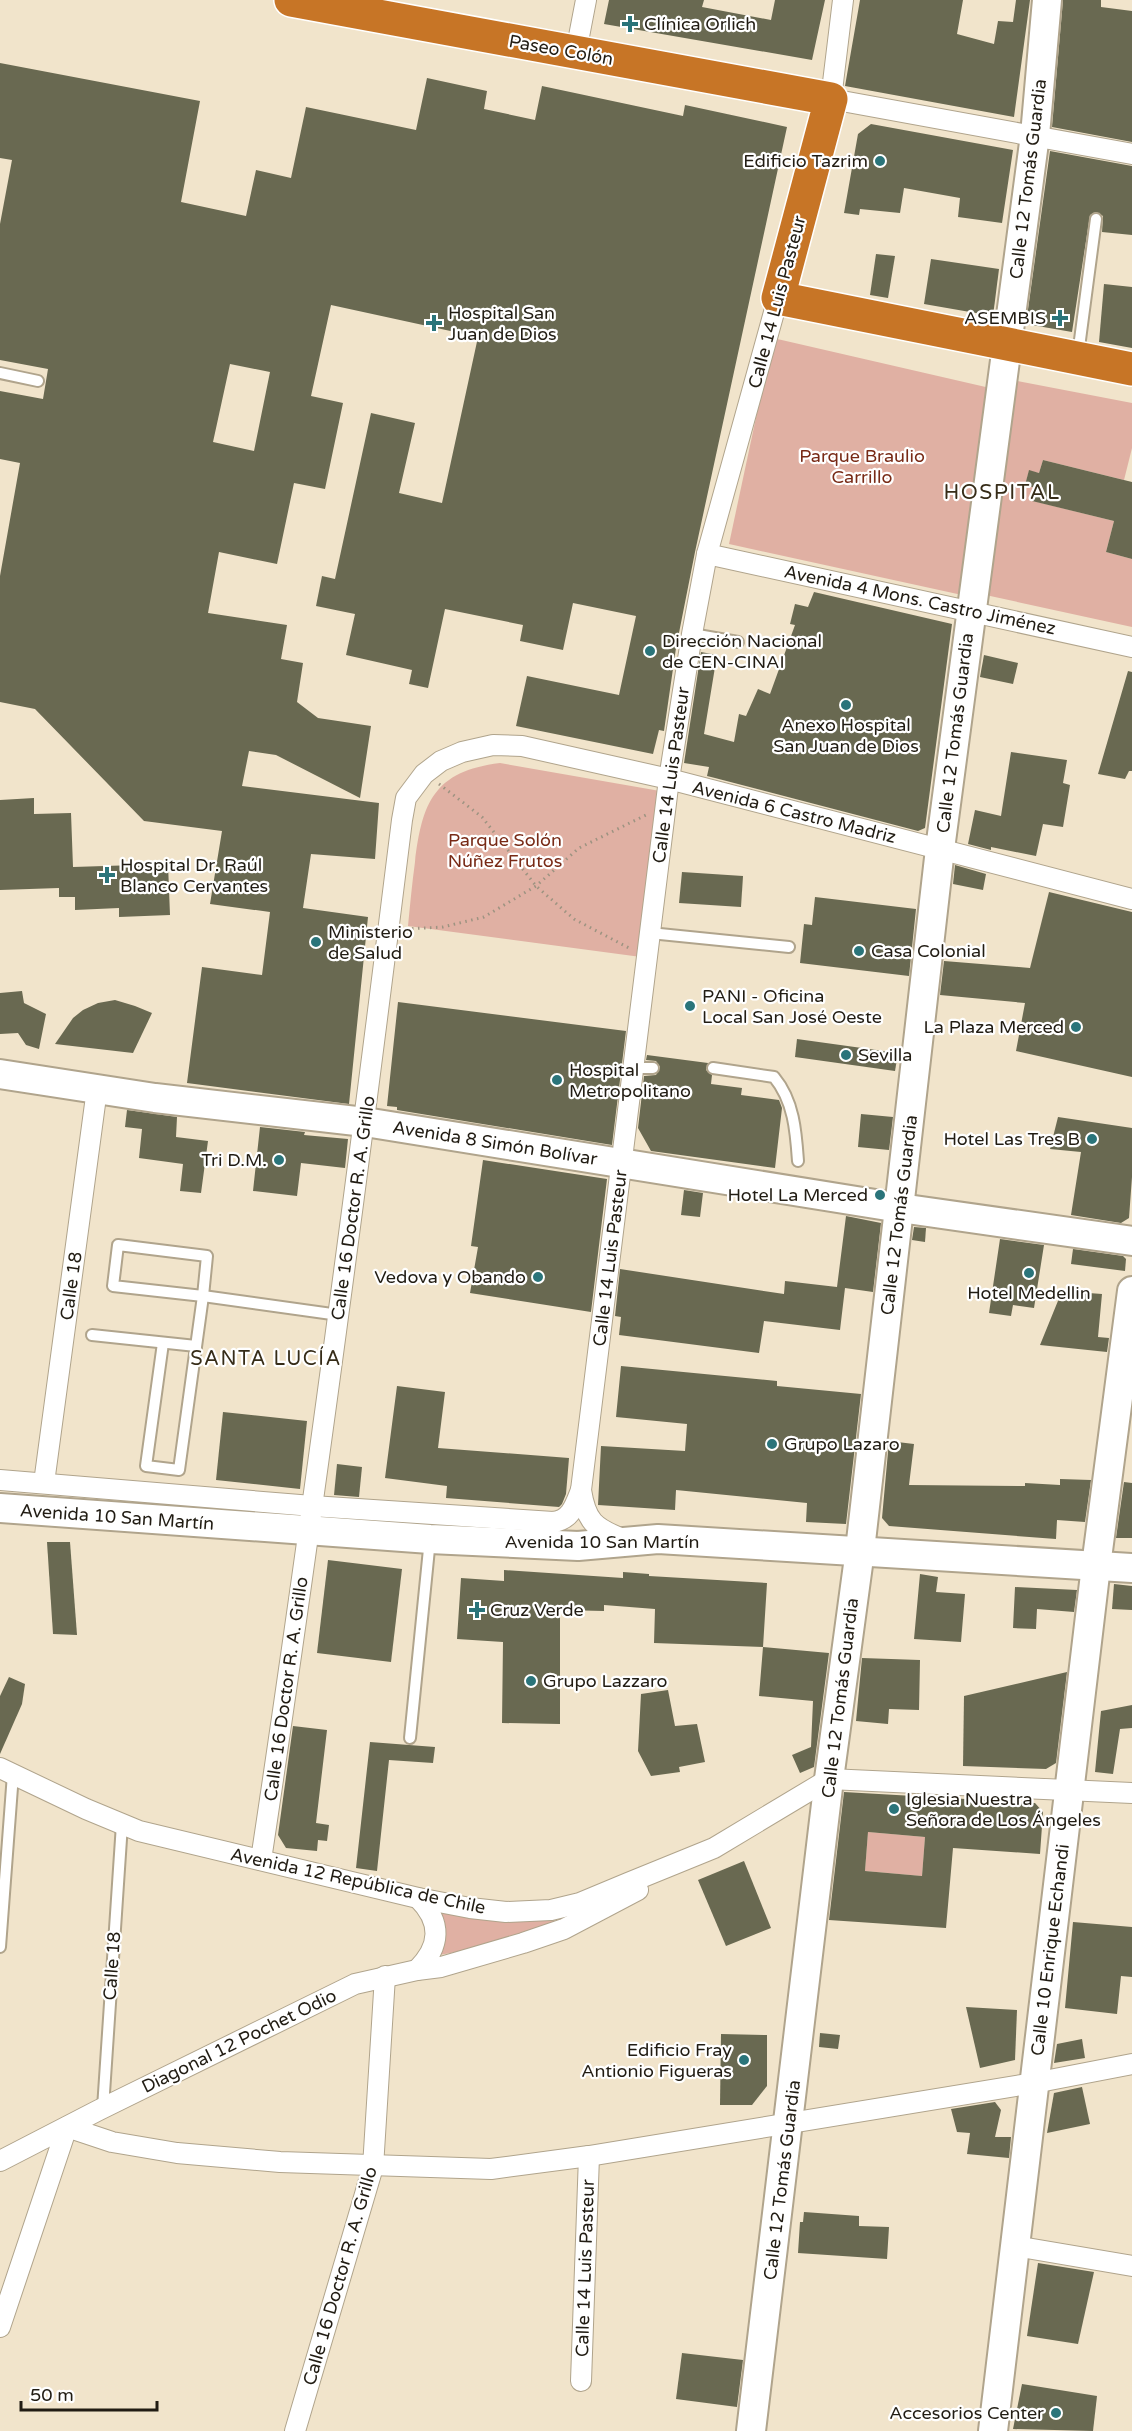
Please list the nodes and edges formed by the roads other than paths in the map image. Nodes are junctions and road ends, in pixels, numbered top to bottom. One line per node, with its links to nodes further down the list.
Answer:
1 (291, 0): 5 (highway, Paseo Colón)
2 (586, 0): 5 (street)
3 (843, 0): 6 (street, Calle 14 Luis Pasteur)
4 (1047, 0): 7 (street, Calle 12 Tomás Guardia)
5 (576, 52): 6 (highway, Paseo Colón)
6 (831, 99): 7 (street); 10 (highway, Calle 14 Luis Pasteur)
7 (1035, 135): 8 (street); 11 (street, Calle 12 Tomás Guardia)
8 (1132, 154)
9 (1096, 219): 12 (lane)
10 (778, 298): 11 (highway); 16 (street, Calle 14 Luis Pasteur)
11 (1008, 344): 12 (highway); 17 (street, Calle 12 Tomás Guardia)
12 (1078, 358): 13 (highway)
13 (1132, 369)
14 (0, 374): 15 (lane)
15 (38, 381)
16 (707, 554): 17 (street, Avenida 4 Mons. Castro Jiménez); 18 (street, Calle 14 Luis Pasteur)
17 (970, 611): 20 (street, Avenida 4 Mons. Castro Jiménez); 23 (street, Calle 12 Tomás Guardia)
18 (692, 634): 19 (lane); 22 (street, Calle 14 Luis Pasteur)
19 (738, 642)
20 (1132, 647)
21 (424, 774): 22 (street, Avenida 6 Castro Madriz); 30 (street, Calle 16 Doctor R. A. Grillo)
22 (664, 778): 23 (street, Avenida 6 Castro Madriz); 25 (street, Calle 14 Luis Pasteur)
23 (940, 849): 24 (street, Avenida 6 Castro Madriz); 33 (street, Calle 12 Tomás Guardia)
24 (1132, 899)
25 (650, 933): 26 (lane); 32 (street, Calle 14 Luis Pasteur)
26 (789, 947)
27 (713, 1068): 31 (lane)
28 (0, 1074): 29 (street, Avenida 8 Simón Bolívar)
29 (98, 1089): 30 (street, Avenida 8 Simón Bolívar); 42 (street, Calle 18)
30 (365, 1122): 32 (street, Avenida 8 Simón Bolívar); 37 (street, Calle 16 Doctor R. A. Grillo)
31 (798, 1161)
32 (622, 1163): 33 (street, Avenida 8 Simón Bolívar); 43 (street, Calle 14 Luis Pasteur)
33 (900, 1208): 34 (street, Avenida 8 Simón Bolívar); 48 (street, Calle 12 Tomás Guardia)
34 (1132, 1241)
35 (1132, 1291): 49 (street, Calle 10 Enrique Echandi)
36 (202, 1296): 36 (lane); 37 (lane); 40 (lane)
37 (339, 1315): 45 (street, Calle 16 Doctor R. A. Grillo)
38 (92, 1335): 39 (lane)
39 (163, 1343): 40 (lane); 40 (lane)
40 (196, 1346)
41 (0, 1480): 42 (street, Avenida 10 San Martín)
42 (44, 1483): 45 (street, Avenida 10 San Martín)
43 (581, 1490): 45 (street, Avenida 10 San Martín); 47 (street, Calle 14 Luis Pasteur)
44 (0, 1508): 45 (street, Avenida 10 San Martín)
45 (311, 1519): 46 (street, Avenida 10 San Martín); 58 (street, Calle 16 Doctor R. A. Grillo)
46 (430, 1539): 47 (street, Avenida 10 San Martín); 51 (lane)
47 (628, 1541): 48 (street, Avenida 10 San Martín)
48 (860, 1550): 49 (street, Avenida 10 San Martín); 53 (street, Calle 12 Tomás Guardia)
49 (1096, 1566): 50 (street, Avenida 10 San Martín); 54 (street, Calle 10 Enrique Echandi)
50 (1132, 1568)
51 (410, 1738)
52 (7, 1771): 56 (street, Avenida 12 República de Chile); 60 (lane)
53 (829, 1779): 54 (street); 57 (street, Avenida 12 República de Chile); 66 (street, Calle 12 Tomás Guardia)
54 (1069, 1791): 55 (street); 64 (street, Calle 10 Enrique Echandi)
55 (1132, 1793)
56 (122, 1824): 58 (street, Avenida 12 República de Chile); 65 (lane, Calle 18)
57 (714, 1848): 59 (street, Avenida 12 República de Chile); 61 (street, Diagonal 12 Pochet Odio)
58 (261, 1860): 59 (street, Avenida 12 República de Chile)
59 (418, 1898): 61 (street)
60 (0, 1947)
61 (417, 1970): 62 (street, Diagonal 12 Pochet Odio)
62 (385, 1976): 65 (street, Diagonal 12 Pochet Odio); 70 (street, Calle 16 Doctor R. A. Grillo)
63 (1132, 2064): 64 (street)
64 (1034, 2083): 66 (street); 71 (street, Calle 10 Enrique Echandi)
65 (103, 2108): 67 (street, Diagonal 12 Pochet Odio)
66 (789, 2122): 68 (street); 76 (street, Calle 12 Tomás Guardia)
67 (67, 2127): 69 (street, Diagonal 12 Pochet Odio); 70 (street); 73 (street)
68 (588, 2156): 70 (street); 74 (street, Calle 14 Luis Pasteur)
69 (0, 2161)
70 (373, 2167): 75 (street, Calle 16 Doctor R. A. Grillo)
71 (1015, 2246): 72 (street); 77 (street, Calle 10 Enrique Echandi)
72 (1132, 2266)
73 (0, 2327)
74 (581, 2381)
75 (295, 2431)
76 (751, 2431)
77 (993, 2431)

